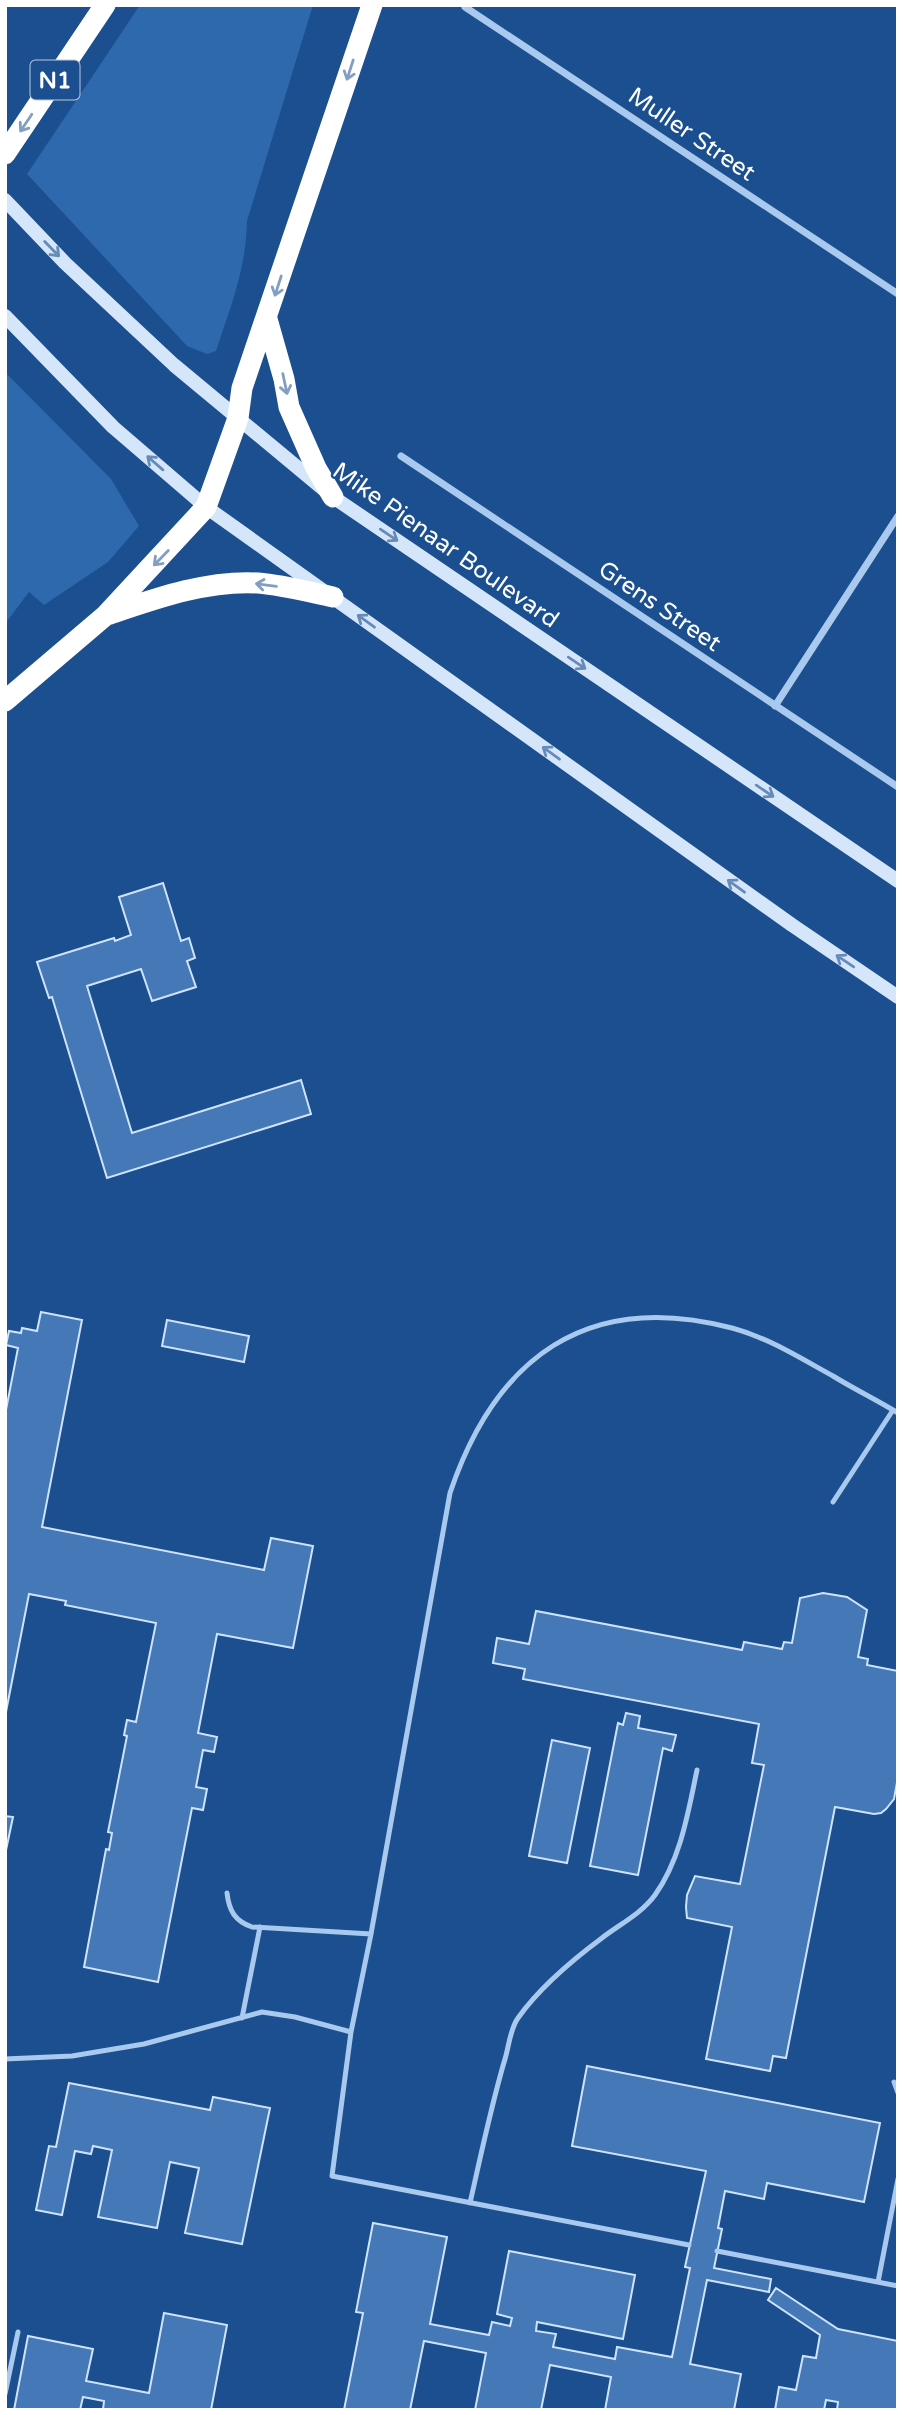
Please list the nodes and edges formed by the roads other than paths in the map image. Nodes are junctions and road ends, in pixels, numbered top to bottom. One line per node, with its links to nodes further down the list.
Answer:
1 (105, 5): 4 (highway, N1, one-way to 4)
2 (372, 5): 8 (highway, one-way to 8)
3 (466, 7): 6 (street, Muller Street)
4 (5, 154)
5 (5, 200): 9 (main road, Mike Pienaar Boulevard, one-way to 9)
6 (898, 293)
7 (5, 316): 12 (main road, one-way to 7)
8 (267, 318): 9 (highway); 11 (highway, one-way to 11)
9 (238, 418): 11 (main road, Mike Pienaar Boulevard); 12 (highway)
10 (401, 456): 17 (street, Grens Street)
11 (333, 497): 19 (main road, Mike Pienaar Boulevard, one-way to 19)
12 (206, 507): 14 (main road); 15 (highway, one-way to 15)
13 (898, 516): 17 (street)
14 (333, 597): 15 (highway, one-way to 15); 20 (main road, one-way to 14)
15 (106, 615): 16 (highway)
16 (5, 701)
17 (775, 706): 18 (street, Grens Street)
18 (898, 787)
19 (898, 881)
20 (898, 997)
21 (895, 1412): 22 (lane); 26 (lane)
22 (833, 1502)
23 (697, 1770): 33 (lane)
24 (227, 1893): 25 (lane)
25 (260, 1927): 26 (lane); 27 (lane)
26 (371, 1934): 28 (lane)
27 (242, 2018): 28 (lane); 29 (lane)
28 (351, 2032): 33 (lane)
29 (5, 2059)
30 (894, 2082): 31 (lane)
31 (898, 2093)
32 (898, 2179): 36 (lane)
33 (470, 2203): 34 (lane)
34 (690, 2245)
35 (717, 2251): 36 (lane)
36 (878, 2282): 37 (lane)
37 (898, 2286)
38 (18, 2332): 39 (lane)
39 (5, 2394)

